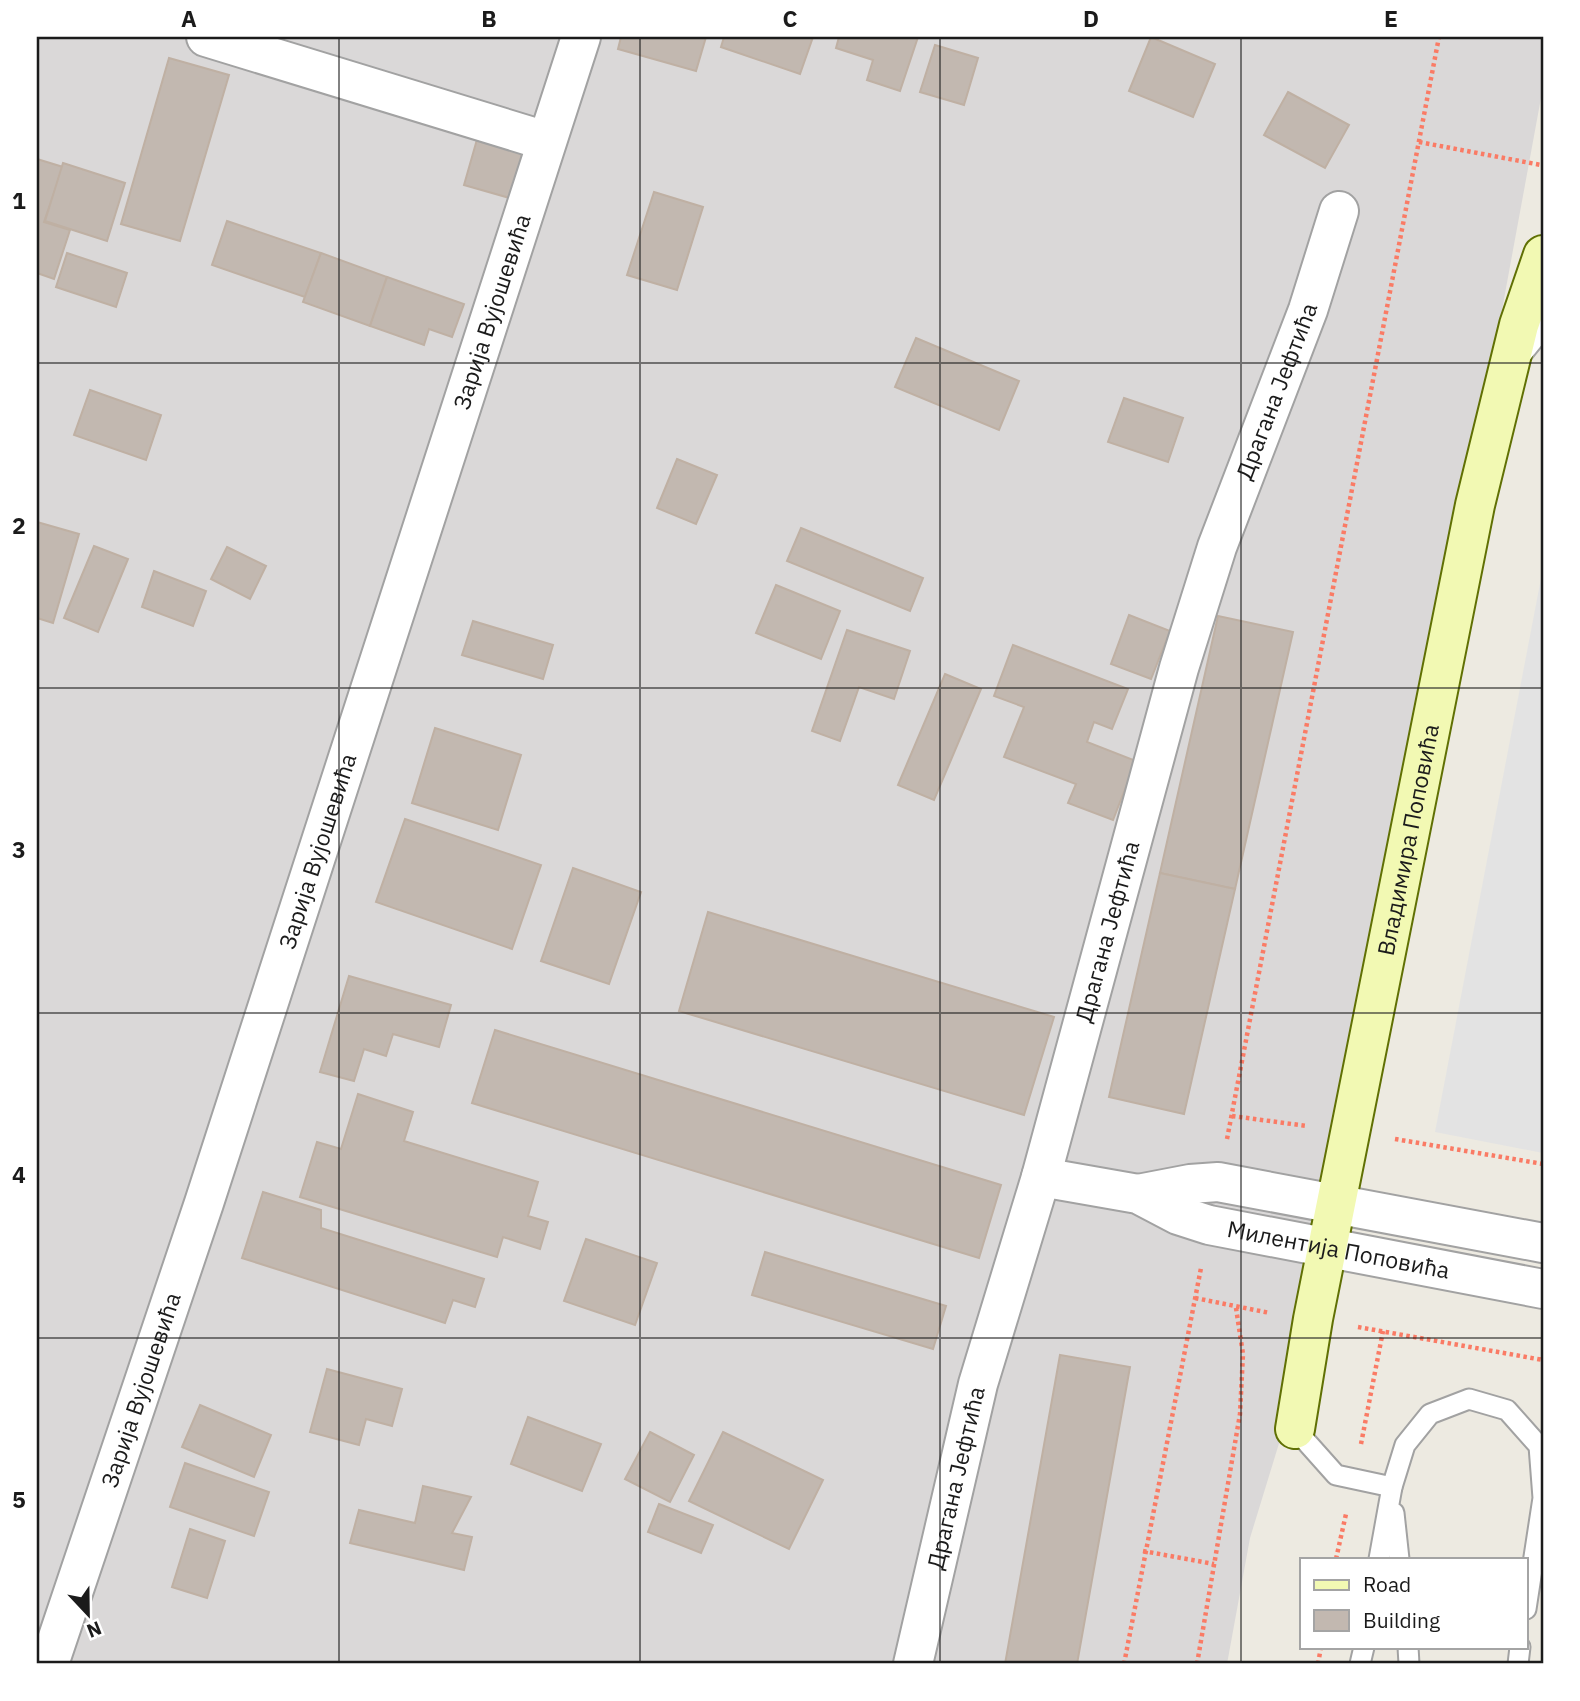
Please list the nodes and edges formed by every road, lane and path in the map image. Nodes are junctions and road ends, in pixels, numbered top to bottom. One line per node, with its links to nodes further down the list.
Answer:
1 (206, 37): 4 (street)
2 (581, 37): 4 (street, Зарија Вујошевића)
3 (1439, 37): 5 (path)
4 (545, 141): 29 (street, Зарија Вујошевића)
5 (1419, 142): 6 (path); 11 (path)
6 (1541, 165)
7 (1339, 211): 14 (street, Драгана Јефтића)
8 (1543, 255): 10 (main road, Владимира Поповића)
9 (1543, 328): 10 (lane)
10 (1500, 398): 16 (main road, Владимира Поповића)
11 (1231, 1116)
12 (1410, 1141): 13 (path)
13 (1543, 1164)
14 (1041, 1177): 15 (street, Милентија Поповића); 30 (street, Драгана Јефтића)
15 (1138, 1194): 16 (street, Милентија Поповића); 18 (street, Милентија Поповића)
16 (1336, 1205): 17 (street, Милентија Поповића); 18 (main road, Владимира Поповића)
17 (1543, 1243)
18 (1329, 1248): 19 (street, Милентија Поповића); 22 (main road, Владимира Поповића)
19 (1543, 1289)
20 (1382, 1331): 21 (path)
21 (1543, 1360)
22 (1294, 1429): 23 (lane)
23 (1392, 1487): 25 (lane); 26 (lane); 28 (lane)
24 (1143, 1551): 27 (path); 27 (path); 31 (path)
25 (1379, 1558)
26 (1399, 1558)
27 (1214, 1563): 32 (path)
28 (1528, 1595)
29 (49, 1664)
30 (913, 1664)
31 (1124, 1664)
32 (1197, 1664)

